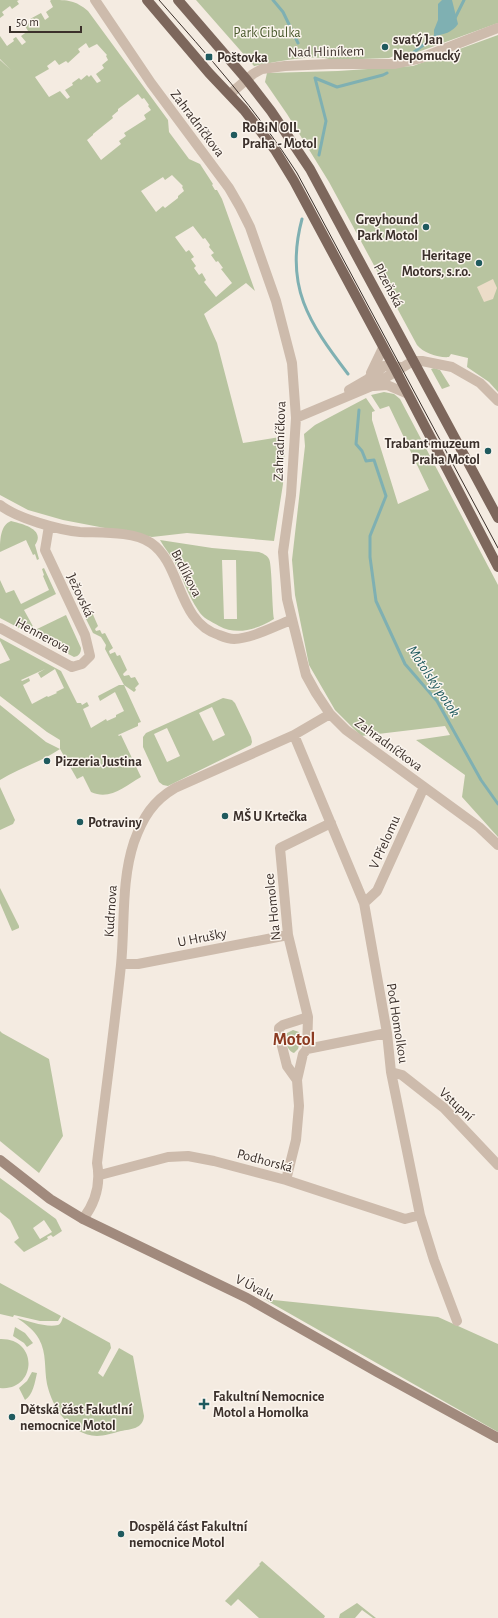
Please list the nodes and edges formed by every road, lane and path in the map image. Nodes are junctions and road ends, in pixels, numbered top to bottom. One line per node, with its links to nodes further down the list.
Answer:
1 (95, 0): 13 (street, Zahradníčkova)
2 (147, 0): 6 (main road)
3 (178, 0): 5 (main road, Plzeňská)
4 (498, 28): 5 (street, Nad Hliníkem)
5 (247, 80): 6 (street, Nad Hliníkem); 8 (main road, Plzeňská)
6 (230, 94): 7 (main road)
7 (384, 348): 9 (main road); 10 (street)
8 (413, 361): 9 (street); 12 (street); 15 (main road, Plzeňská)
9 (397, 368): 10 (street); 11 (main road)
10 (370, 382): 11 (street); 13 (street)
11 (408, 394): 17 (main road)
12 (498, 401)
13 (296, 418): 18 (street, Zahradníčkova)
14 (1, 508): 16 (street, Brdlíkova)
15 (498, 518)
16 (49, 526): 18 (street, Brdlíkova); 20 (street, Ježovská)
17 (498, 567)
18 (291, 620): 21 (street, Zahradníčkova)
19 (0, 628): 20 (street, Hennerova)
20 (72, 667)
21 (330, 714): 22 (street, Kudrnova); 23 (street, Zahradníčkova)
22 (294, 735): 24 (street, Pod Homolkou); 28 (street, Kudrnova)
23 (424, 787): 25 (street, Zahradníčkova); 26 (street, V Přelomu)
24 (331, 823): 26 (street, Pod Homolkou); 27 (street, Na Homolce)
25 (498, 846)
26 (364, 904): 30 (street, Pod Homolkou)
27 (288, 935): 28 (street, U Hrušky); 29 (street, Na Homolce)
28 (121, 964): 36 (street, Kudrnova)
29 (308, 1017): 31 (street, Na Homolce); 33 (street, Na Homolce)
30 (386, 1034): 31 (street); 32 (street, Pod Homolkou)
31 (307, 1049): 33 (street, Na Homolce)
32 (391, 1072): 35 (street, Vstupní); 38 (street, Pod Homolkou)
33 (297, 1080): 37 (street, Na Homolce)
34 (0, 1160): 39 (street, V Úvalu)
35 (498, 1165)
36 (100, 1175): 37 (street, Podhorská); 39 (street, Kudrnova)
37 (286, 1180): 38 (street, Podhorská)
38 (420, 1215): 40 (street, Pod Homolkou)
39 (83, 1219): 41 (street, V Úvalu)
40 (457, 1321)
41 (498, 1438)

